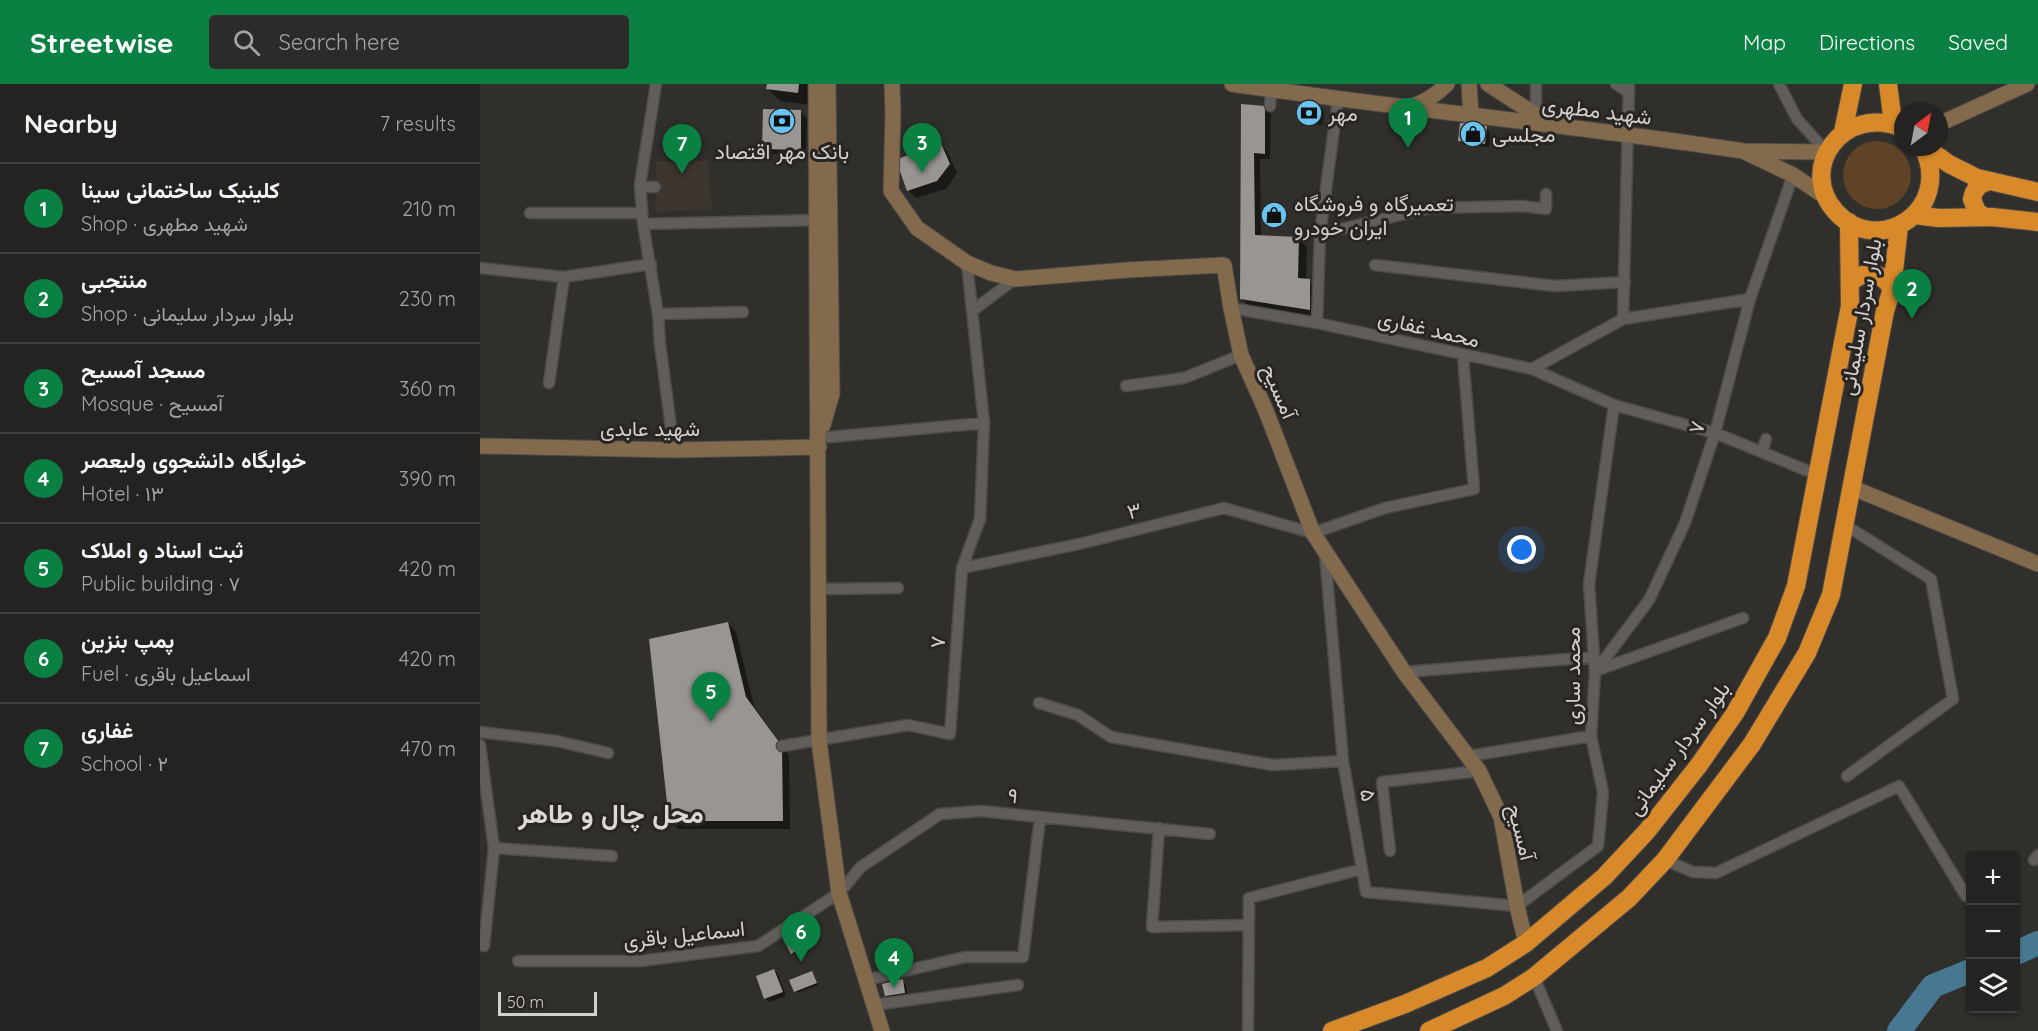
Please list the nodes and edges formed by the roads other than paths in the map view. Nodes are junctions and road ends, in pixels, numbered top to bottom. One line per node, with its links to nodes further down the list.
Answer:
1 (656, 84): 34 (street)
2 (816, 84): 43 (main road)
3 (828, 84): 72 (main road)
4 (892, 84): 48 (main road, آمسیح)
5 (1232, 84): 16 (main road, شهید مطهری)
6 (1447, 84): 19 (main road)
7 (1469, 84): 22 (main road)
8 (1488, 84): 21 (main road)
9 (1536, 84): 21 (street)
10 (1616, 84): 15 (street)
11 (1779, 84): 29 (street)
12 (1853, 84): 26 (highway)
13 (1888, 84): 20 (highway)
14 (2027, 84): 23 (main road)
15 (1629, 88): 27 (street)
16 (1271, 90): 17 (main road, شهید مطهری); 18 (street)
17 (1338, 99): 19 (main road, شهید مطهری); 47 (street)
18 (1270, 106)
19 (1408, 107): 22 (main road, شهید مطهری)
20 (1894, 109)
21 (1536, 115): 25 (main road)
22 (1472, 119): 25 (main road, شهید مطهری)
23 (1948, 120)
24 (1894, 124): 26 (highway)
25 (1560, 126): 27 (main road, شهید مطهری)
26 (1843, 132): 29 (highway)
27 (1628, 134): 28 (main road, شهید مطهری); 54 (street)
28 (1743, 151): 29 (main road); 32 (main road)
29 (1827, 152): 38 (highway)
30 (1928, 156): 40 (highway)
31 (1937, 156): 33 (highway)
32 (1793, 175): 38 (main road); 57 (street, ۷)
33 (1991, 181): 36 (highway); 41 (highway)
34 (640, 187): 35 (street); 42 (street)
35 (655, 187)
36 (2038, 192)
37 (1546, 194): 47 (street)
38 (1827, 198): 44 (highway)
39 (530, 213): 42 (street)
40 (1915, 215): 41 (highway); 46 (highway)
41 (1985, 217): 45 (highway)
42 (643, 219): 43 (street); 49 (street)
43 (818, 220): 72 (main road)
44 (1849, 222): 46 (highway); 55 (highway, بلوار سردار سلیمانی)
45 (2038, 222)
46 (1899, 226): 56 (highway, بلوار سردار سلیمانی)
47 (1320, 234): 63 (street)
48 (967, 263): 53 (main road, آمسیح); 59 (street, ۷)
49 (651, 264): 52 (street); 61 (street)
50 (1375, 265): 54 (street)
51 (480, 268): 52 (street)
52 (564, 277): 67 (street)
53 (1015, 279): 58 (main road, آمسیح); 59 (street)
54 (1625, 282): 62 (street)
55 (1850, 283): 56 (highway); 77 (highway, بلوار سردار سلیمانی)
56 (1892, 289): 78 (highway, بلوار سردار سلیمانی)
57 (1750, 298): 62 (street); 71 (street, ۷)
58 (1231, 308): 63 (street, محمد غفاری); 64 (main road, آمسیح)
59 (972, 311): 70 (street, ۷)
60 (743, 312): 61 (street)
61 (658, 315): 75 (street)
62 (1623, 319): 66 (street)
63 (1317, 323): 65 (street, محمد غفاری)
64 (1241, 355): 68 (street); 80 (main road, آمسیح)
65 (1463, 356): 66 (street, محمد غفاری); 80 (street)
66 (1532, 369): 69 (street, محمد غفاری)
67 (549, 383)
68 (1126, 386)
69 (1614, 405): 71 (street, محمد غفاری); 87 (street, محمد ساری)
70 (984, 423): 72 (street); 83 (street, ۷)
71 (1715, 433): 76 (street, محمد غفاری); 89 (street, ۷)
72 (819, 438): 75 (main road, شهید عابدی); 85 (main road)
73 (1766, 439): 76 (street)
74 (480, 446): 75 (main road, شهید عابدی)
75 (674, 450)
76 (1762, 452): 77 (street, محمد غفاری)
77 (1818, 475): 113 (highway, بلوار سردار سلیمانی)
78 (1852, 488): 79 (highway, بلوار سردار سلیمانی); 82 (main road)
79 (1845, 525): 100 (street); 107 (highway, بلوار سردار سلیمانی)
80 (1313, 533): 81 (main road, آمسیح); 83 (street, ۳)
81 (1325, 554): 88 (main road, آمسیح); 98 (street, ۵)
82 (2038, 564)
83 (962, 568): 93 (street, ۷)
84 (898, 588): 85 (street)
85 (819, 589): 93 (main road)
86 (1743, 618): 89 (street)
87 (1594, 657): 88 (street); 89 (street, محمد ساری)
88 (1404, 672): 97 (main road, آمسیح)
89 (1595, 672): 92 (street, محمد ساری)
90 (1039, 703): 98 (street)
91 (480, 732): 96 (street)
92 (1591, 736): 97 (street); 111 (street, محمد ساری)
93 (819, 741): 95 (street); 109 (main road)
94 (480, 745): 104 (street)
95 (782, 746)
96 (608, 753)
97 (1469, 756): 99 (main road, آمسیح)
98 (1342, 760): 108 (street, ۵)
99 (1479, 771): 105 (street); 111 (main road, آمسیح)
100 (1847, 776)
101 (1040, 818): 102 (street, ۹); 109 (street, ۹); 117 (street)
102 (1160, 828): 103 (street, ۹); 112 (street)
103 (1210, 834)
104 (494, 848): 106 (street); 114 (street)
105 (1390, 851)
106 (612, 856)
107 (1665, 860): 110 (street); 116 (highway, بلوار سردار سلیمانی)
108 (1362, 869): 111 (street, ۵); 112 (street)
109 (839, 893): 115 (street, اسماعیل باقری); 117 (main road)
110 (1966, 896)
111 (1517, 906): 113 (main road, آمسیح)
112 (1248, 926): 121 (street)
113 (1527, 943): 122 (highway, بلوار سردار سلیمانی)
114 (484, 946)
115 (518, 961)
116 (1534, 977): 123 (highway, بلوار سردار سلیمانی); 124 (street)
117 (866, 980): 119 (main road)
118 (1018, 984): 119 (street)
119 (874, 1005): 120 (main road)
120 (882, 1031)
121 (1248, 1031)
122 (1332, 1031)
123 (1429, 1031)
124 (1557, 1031)

